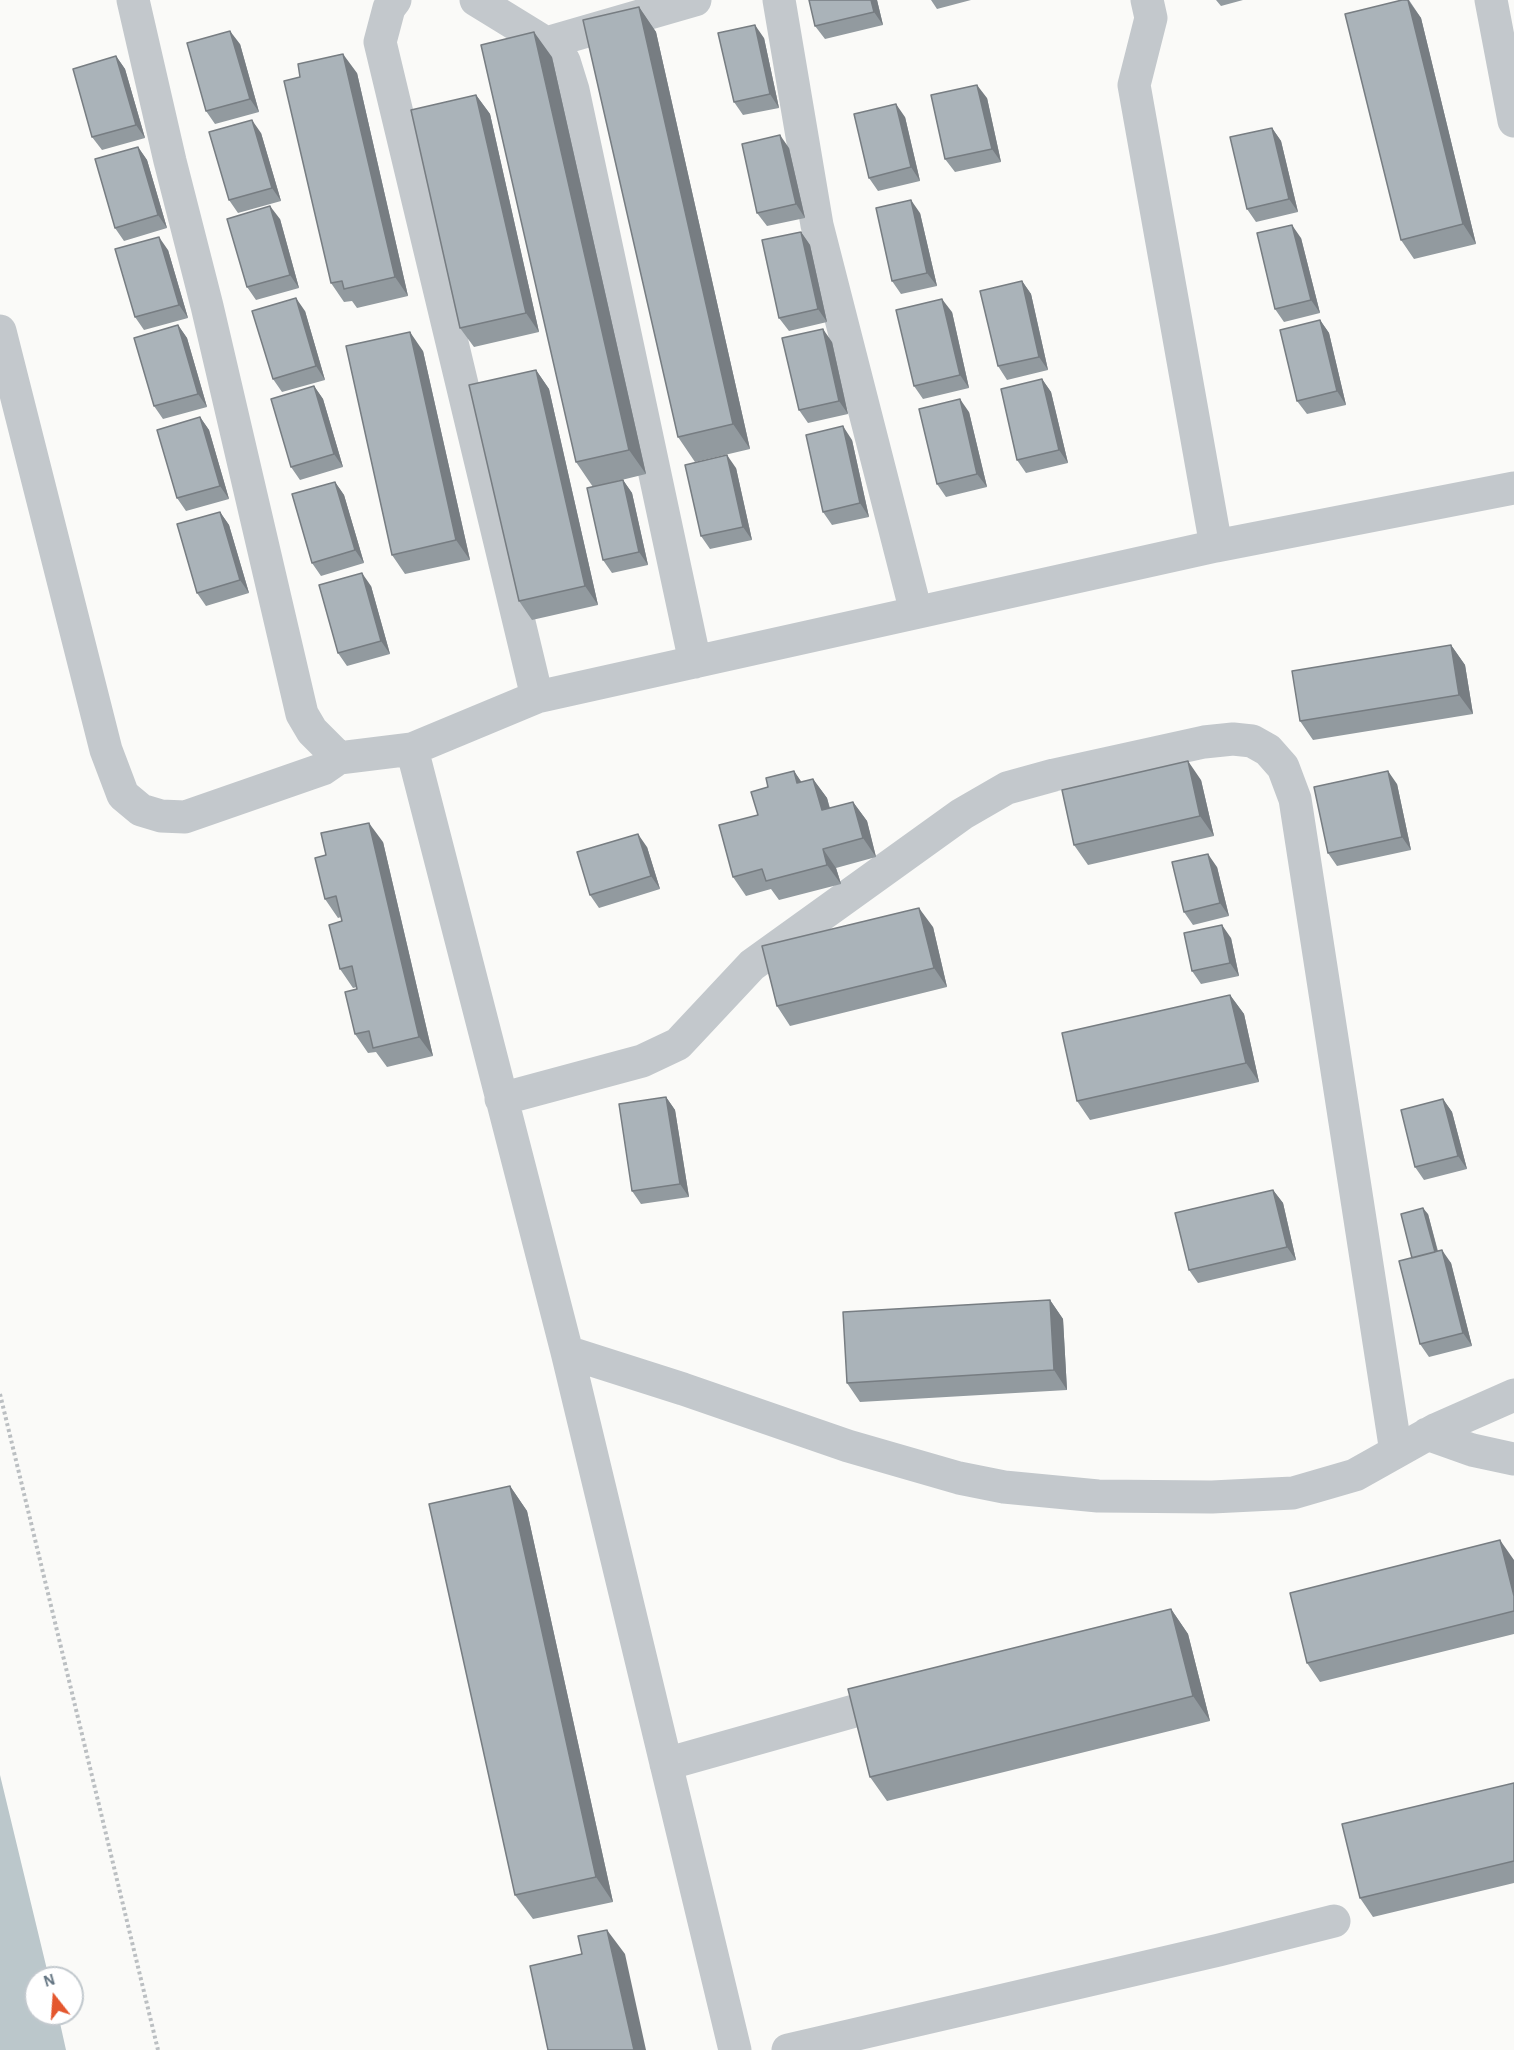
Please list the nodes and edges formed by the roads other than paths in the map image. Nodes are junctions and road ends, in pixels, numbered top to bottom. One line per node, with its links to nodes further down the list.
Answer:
1 (133, 0): 17 (street)
2 (395, 0): 15 (street)
3 (476, 0): 8 (street)
4 (695, 0): 8 (street)
5 (779, 0): 13 (street)
6 (1147, 0): 12 (street)
7 (1491, 0): 9 (street)
8 (546, 43): 14 (street)
9 (1514, 121)
10 (0, 331): 17 (street)
11 (1514, 488): 12 (street)
12 (1215, 546): 13 (street)
13 (916, 612): 14 (street)
14 (695, 662): 15 (street)
15 (537, 697): 16 (street)
16 (412, 749): 17 (street); 18 (street)
17 (339, 758)
18 (501, 1100): 19 (street); 22 (street)
19 (567, 1352): 22 (street); 25 (street)
20 (1514, 1395): 21 (street)
21 (1427, 1434): 22 (street); 23 (street)
22 (1396, 1452)
23 (1514, 1459)
24 (924, 1692): 25 (street)
25 (666, 1764): 27 (street)
26 (1334, 1921): 28 (street)
27 (735, 2050)
28 (788, 2050)

